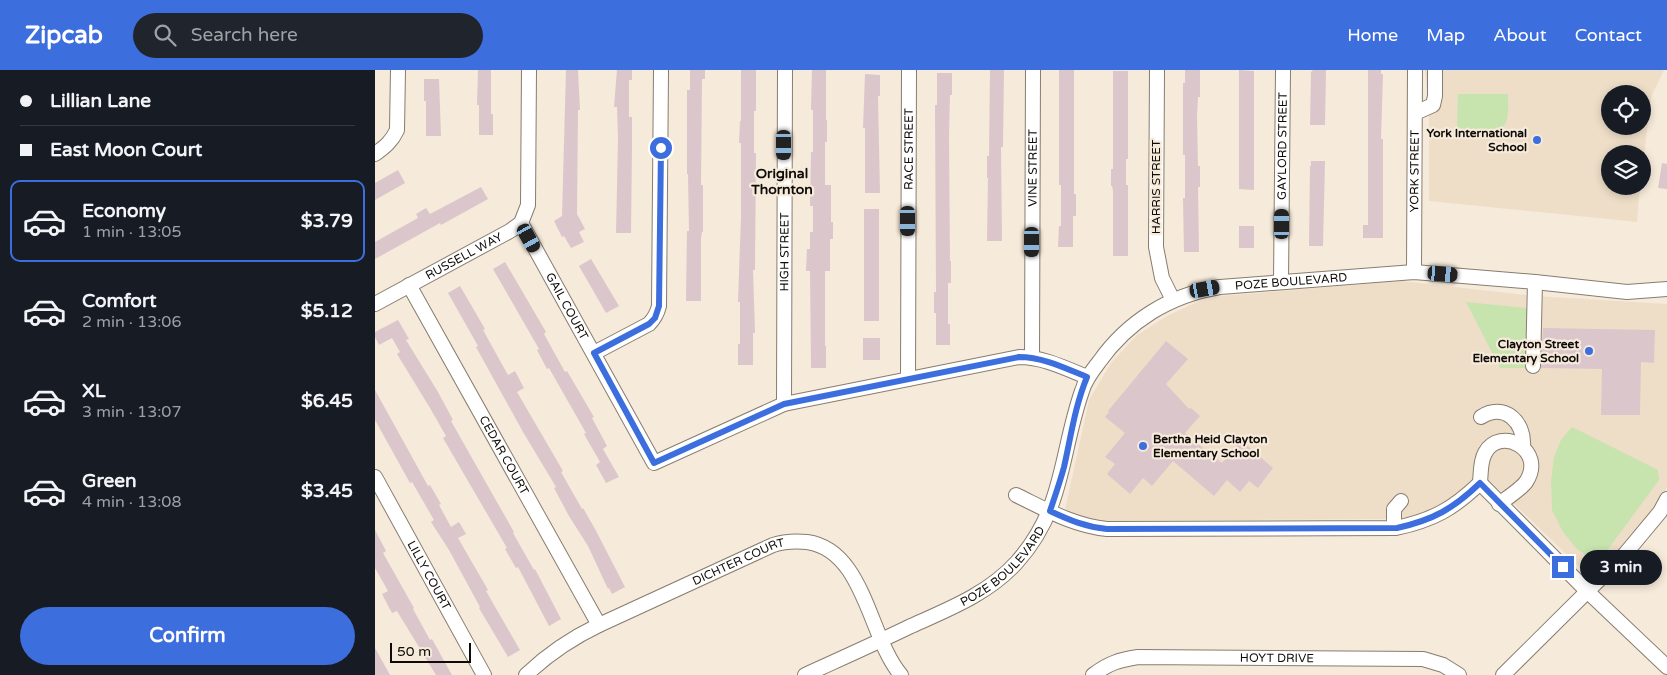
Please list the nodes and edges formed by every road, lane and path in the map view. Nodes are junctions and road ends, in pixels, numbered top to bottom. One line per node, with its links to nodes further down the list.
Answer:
1 (397, 70): 12 (street)
2 (529, 70): 13 (street)
3 (661, 70): 21 (street)
4 (785, 70): 26 (street, HIGH STREET)
5 (909, 70): 25 (street, RACE STREET)
6 (1033, 70): 22 (street, VINE STREET)
7 (1157, 70): 19 (street, HARRIS STREET)
8 (1283, 70): 15 (street, GAYLORD STREET)
9 (1415, 70): 11 (street, YORK STREET)
10 (1435, 70): 11 (street)
11 (1415, 113): 14 (street, YORK STREET)
12 (375, 154)
13 (521, 223): 17 (street, RUSSELL WAY); 21 (street, GAIL COURT)
14 (1414, 272): 15 (street, POZE BOULEVARD); 16 (street, POZE BOULEVARD)
15 (1281, 281): 19 (street, POZE BOULEVARD)
16 (1535, 282): 18 (street, POZE BOULEVARD); 23 (street)
17 (409, 285): 20 (street, RUSSELL WAY); 38 (street, CEDAR COURT)
18 (1667, 289)
19 (1173, 300): 24 (street, POZE BOULEVARD)
20 (375, 304)
21 (594, 353): 26 (street, GAIL COURT)
22 (1032, 357): 24 (street, GAIL COURT); 25 (street, GAIL COURT)
23 (1533, 366)
24 (1087, 377): 35 (street, POZE BOULEVARD)
25 (908, 379): 26 (street, GAIL COURT)
26 (784, 404)
27 (1481, 417): 28 (street)
28 (1523, 446): 30 (street); 34 (street)
29 (375, 477): 41 (street, LILLY COURT)
30 (1480, 483): 34 (street); 36 (street)
31 (1016, 495): 35 (street)
32 (1667, 499): 37 (street)
33 (1401, 501): 36 (street)
34 (1499, 504): 37 (street)
35 (1050, 511): 36 (street); 39 (street, POZE BOULEVARD)
36 (1394, 528)
37 (1588, 592): 40 (street); 47 (street)
38 (599, 625): 39 (street, DICHTER COURT); 42 (street, DICHTER COURT)
39 (882, 640): 43 (street, POZE BOULEVARD); 44 (street, DICHTER COURT)
40 (1667, 668)
41 (484, 675)
42 (526, 675)
43 (805, 675)
44 (901, 675)
45 (1093, 675): 46 (street, HOYT DRIVE)
46 (1459, 675)
47 (1503, 675)

